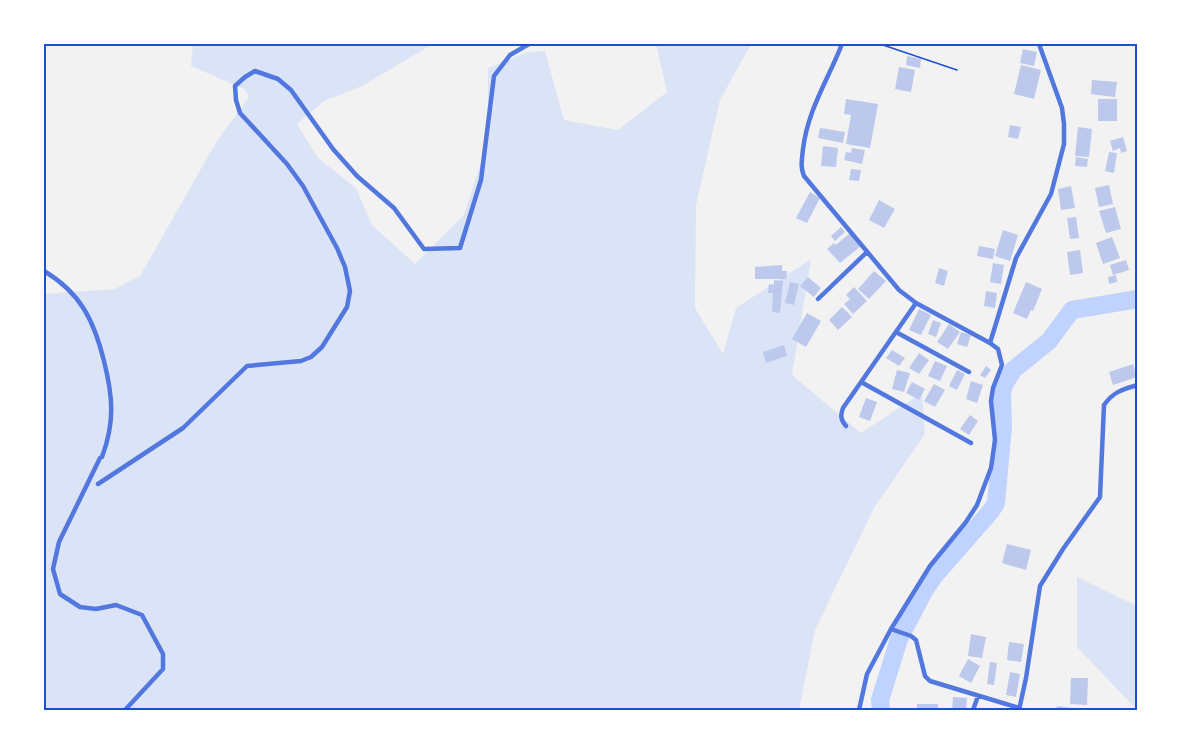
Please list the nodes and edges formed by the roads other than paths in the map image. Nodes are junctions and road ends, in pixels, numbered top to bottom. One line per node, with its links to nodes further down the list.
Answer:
1 (529, 44): 15 (street)
2 (842, 44): 4 (street)
3 (1040, 44): 9 (street)
4 (867, 252): 6 (street); 7 (street)
5 (44, 271): 19 (street)
6 (818, 299)
7 (916, 303): 8 (street); 9 (street)
8 (896, 332): 10 (street); 11 (street)
9 (990, 342): 16 (street)
10 (969, 372)
11 (861, 382): 13 (street); 14 (street)
12 (1137, 385): 18 (street)
13 (846, 426)
14 (971, 443)
15 (98, 484)
16 (894, 630): 17 (street); 20 (street)
17 (978, 696): 18 (street); 21 (street)
18 (1019, 710)
19 (125, 711)
20 (859, 711)
21 (973, 711)

